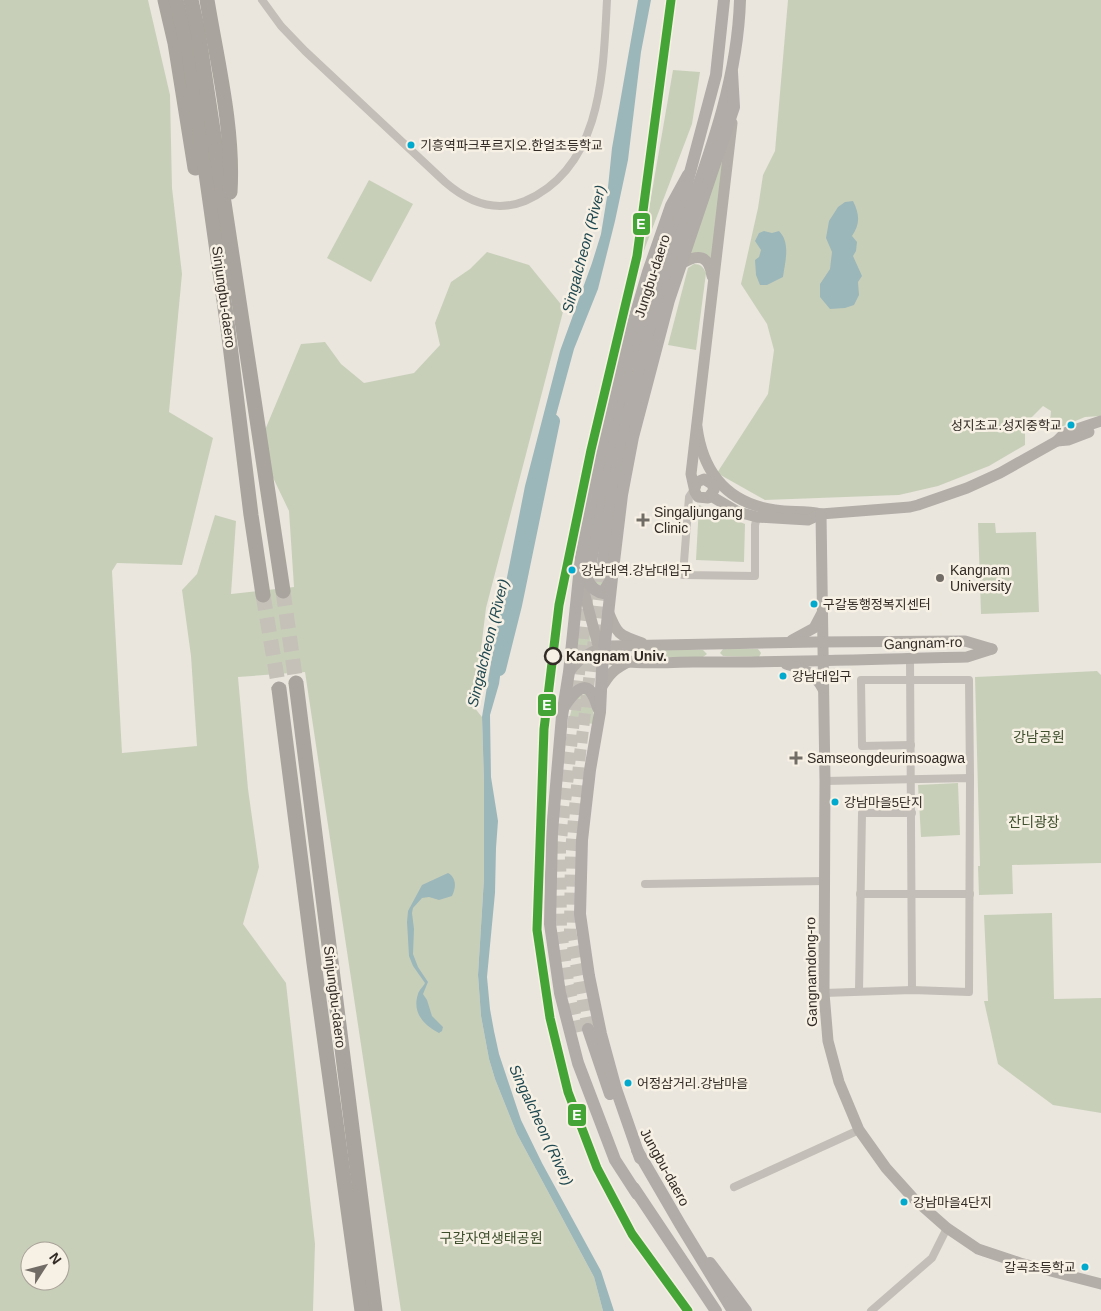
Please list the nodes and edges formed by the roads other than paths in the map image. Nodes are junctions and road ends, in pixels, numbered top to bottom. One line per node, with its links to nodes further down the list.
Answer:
1 (166, 0): 14 (highway)
2 (176, 0): 14 (highway, Sinjungbu-daero)
3 (191, 0): 11 (highway, Sinjungbu-daero)
4 (207, 0): 11 (highway)
5 (262, 0): 6 (street)
6 (607, 0)
7 (724, 0): 25 (main road, Jungbu-daero)
8 (740, 0): 9 (main road, Jungbu-daero)
9 (732, 72): 10 (main road); 25 (main road, Jungbu-daero)
10 (734, 107): 12 (main road); 13 (street)
11 (227, 224): 27 (highway, Sinjungbu-daero)
12 (682, 264): 13 (street); 26 (main road)
13 (714, 283): 16 (street)
14 (228, 329): 28 (highway, Sinjungbu-daero)
15 (1101, 421): 18 (street)
16 (697, 427): 19 (street); 21 (street)
17 (1101, 429): 18 (street)
18 (1057, 441): 23 (street)
19 (700, 446): 20 (street); 22 (street)
20 (711, 488): 21 (street); 21 (street); 22 (street); 24 (street)
21 (696, 493): 24 (street)
22 (775, 510): 23 (street)
23 (821, 514): 24 (street); 30 (street, Gangnamdong-ro)
24 (757, 518)
25 (589, 563): 26 (main road); 35 (street); 40 (main road)
26 (612, 578): 29 (main road)
27 (283, 591)
28 (263, 595)
29 (608, 611): 34 (street); 35 (main road)
30 (822, 612): 31 (street); 32 (street, Gangnamdong-ro)
31 (788, 642): 32 (street, Gangnam-ro); 34 (street, Gangnam-ro)
32 (823, 642): 36 (street, Gangnam-ro); 37 (street, Gangnamdong-ro)
33 (629, 646): 34 (street, Gangnam-ro); 35 (street, Gangnam-ro); 38 (street)
34 (649, 646)
35 (602, 651): 38 (street, Gangnam-ro); 40 (street); 44 (main road)
36 (910, 658): 37 (street, Gangnam-ro); 41 (street)
37 (823, 660): 39 (street, Gangnam-ro); 45 (street, Gangnamdong-ro)
38 (630, 661): 39 (street, Gangnam-ro); 44 (street)
39 (778, 661): 45 (street)
40 (569, 672): 46 (main road)
41 (910, 680): 48 (street); 48 (street); 49 (street)
42 (296, 683): 58 (highway, Sinjungbu-daero)
43 (279, 689): 69 (highway, Sinjungbu-daero)
44 (600, 689): 47 (main road)
45 (823, 689): 51 (street, Gangnamdong-ro)
46 (564, 707): 47 (main road); 65 (main road)
47 (600, 712): 63 (main road)
48 (911, 745): 50 (street)
49 (970, 778): 50 (street); 56 (street)
50 (912, 780): 51 (street); 52 (street)
51 (825, 781): 53 (street, Gangnamdong-ro)
52 (912, 813): 55 (street); 57 (street)
53 (825, 881): 54 (street); 61 (street, Gangnamdong-ro)
54 (644, 884)
55 (860, 894): 57 (street); 60 (street)
56 (970, 894): 57 (street); 59 (street)
57 (912, 895): 59 (street)
58 (326, 925): 70 (highway, Sinjungbu-daero); 71 (highway)
59 (912, 990): 60 (street)
60 (859, 991): 61 (street)
61 (824, 993): 62 (street, Gangnamdong-ro)
62 (859, 1130): 64 (street); 67 (street, Gangnamdong-ro)
63 (640, 1158): 65 (main road, Jungbu-daero); 66 (main road, Jungbu-daero)
64 (734, 1187)
65 (637, 1194): 72 (main road, Jungbu-daero)
66 (680, 1224): 73 (main road, Jungbu-daero); 74 (main road)
67 (948, 1228): 68 (street, Gangnamdong-ro); 75 (street)
68 (1101, 1284)
69 (362, 1311)
70 (375, 1311)
71 (385, 1311)
72 (716, 1311)
73 (733, 1311)
74 (746, 1311)
75 (871, 1311)

